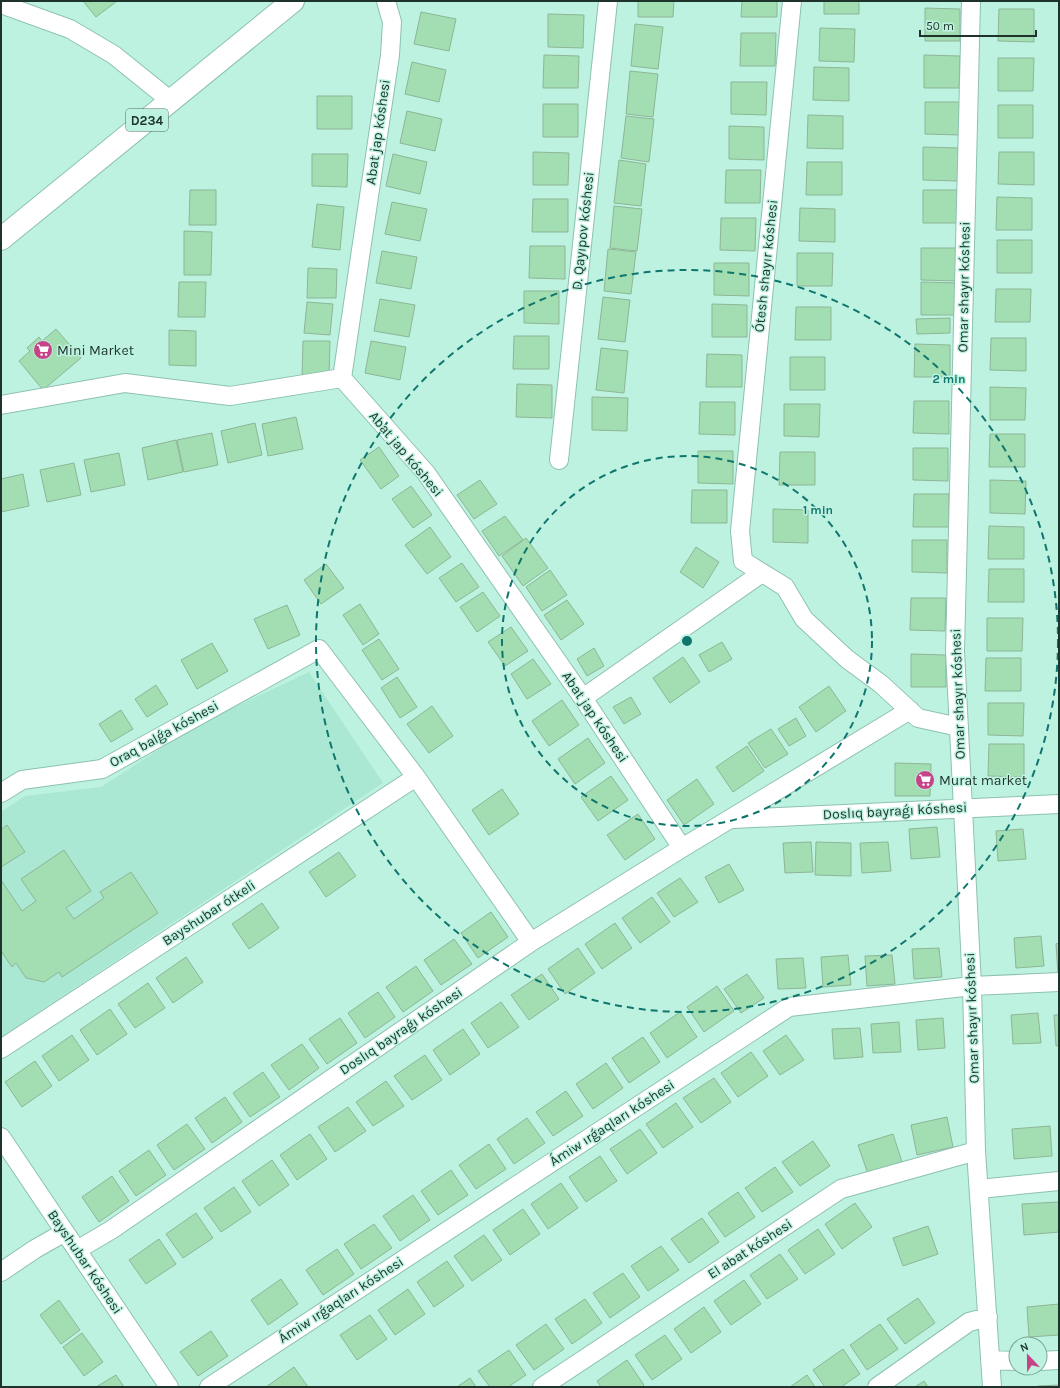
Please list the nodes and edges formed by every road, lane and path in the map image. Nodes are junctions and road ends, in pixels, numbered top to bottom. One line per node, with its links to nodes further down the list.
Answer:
1 (293, 1): 7 (main road, D234)
2 (386, 1): 9 (street, Abat jap kóshesi)
3 (608, 1): 11 (street, D. Qayıpov kóshesi)
4 (792, 1): 12 (street, Ótesh shayır kóshesi)
5 (971, 1): 15 (street, Omar shayır kóshesi)
6 (1, 4): 7 (street)
7 (171, 101): 8 (main road, D234)
8 (1, 239)
9 (342, 378): 10 (street); 13 (street, Abat jap kóshesi)
10 (1, 405)
11 (559, 460)
12 (762, 572): 13 (street); 14 (street)
13 (584, 698): 21 (street, Abat jap kóshesi)
14 (910, 710): 15 (street); 20 (street, Doslıq bayraǵı kóshesi)
15 (959, 727): 19 (street, Omar shayır kóshesi)
16 (416, 777): 17 (street, Oraq balǵa kóshesi); 22 (street); 25 (street, Bayshubar ótkeli)
17 (1, 793)
18 (1059, 804): 19 (street, Doslıq bayraǵı kóshesi)
19 (962, 808): 20 (street, Doslıq bayraǵı kóshesi); 24 (street, Omar shayır kóshesi)
20 (730, 819): 21 (street, Doslıq bayraǵı kóshesi)
21 (682, 848): 22 (street, Doslıq bayraǵı kóshesi)
22 (531, 942): 31 (street, Doslıq bayraǵı kóshesi)
23 (1059, 982): 24 (street, Ámiw ırǵaqları kóshesi)
24 (972, 986): 27 (street, Omar shayır kóshesi); 39 (street, Ámiw ırǵaqları kóshesi)
25 (1, 1049)
26 (1, 1137): 30 (street, Bayshubar kóshesi)
27 (976, 1151): 29 (street, Omar shayır kóshesi); 40 (street, El abat kóshesi)
28 (1059, 1181): 29 (street)
29 (979, 1189): 33 (street, Omar shayır kóshesi)
30 (65, 1232): 31 (street, Bayshubar kóshesi); 32 (street)
31 (77, 1250): 38 (street, Bayshubar kóshesi)
32 (1, 1272)
33 (988, 1318): 34 (street, Omar shayır kóshesi); 41 (street)
34 (990, 1360): 36 (street); 42 (street, Omar shayır kóshesi)
35 (1059, 1360): 37 (street)
36 (1008, 1361)
37 (1048, 1361)
38 (169, 1387)
39 (209, 1387)
40 (542, 1387)
41 (876, 1387)
42 (992, 1387)

